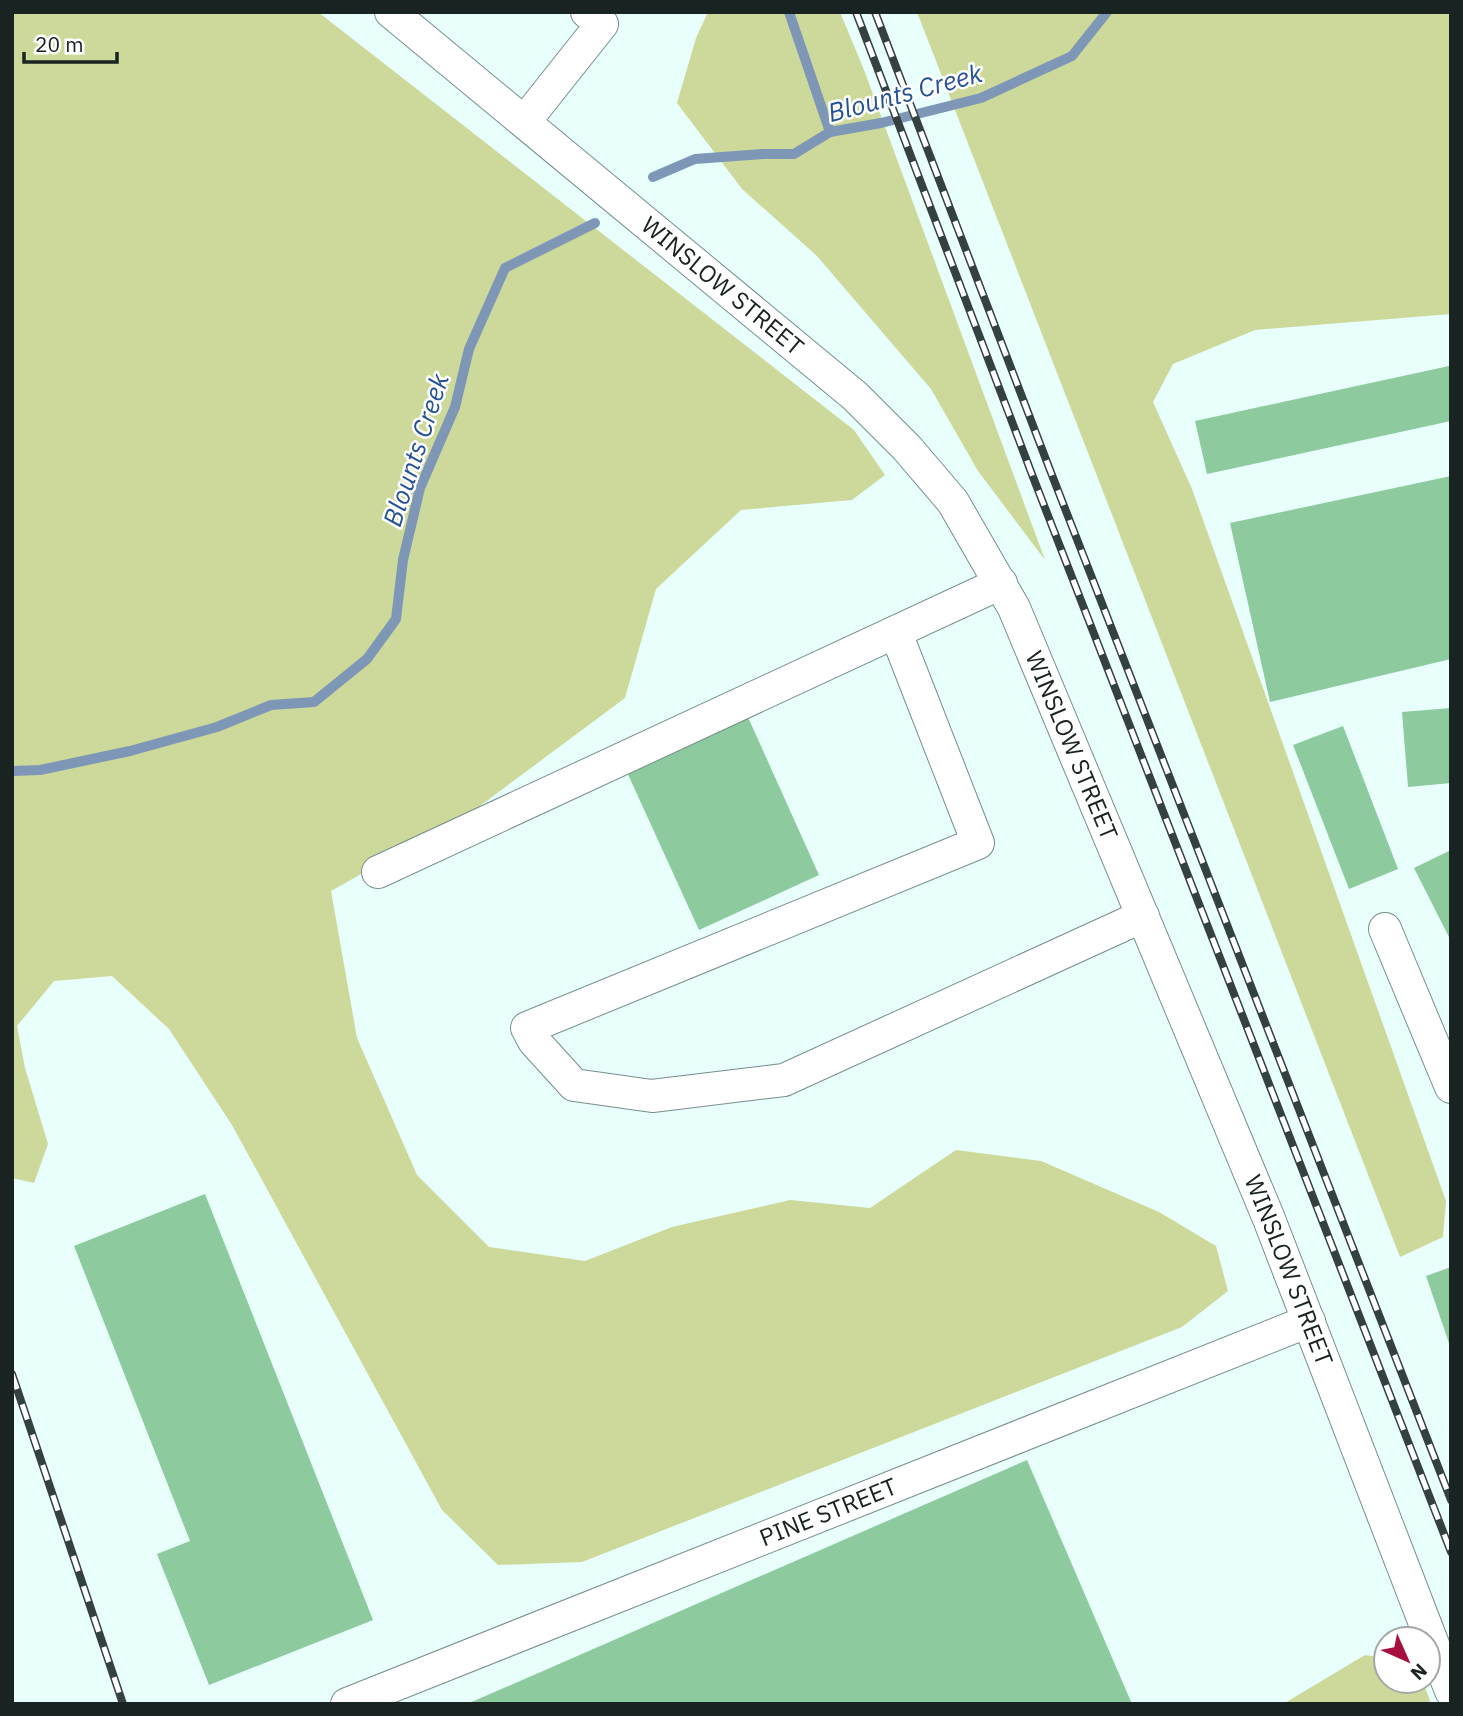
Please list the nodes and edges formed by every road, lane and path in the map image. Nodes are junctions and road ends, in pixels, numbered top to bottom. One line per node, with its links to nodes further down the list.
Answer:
1 (391, 12): 3 (street, WINSLOW STREET)
2 (587, 12): 3 (street)
3 (525, 121): 4 (street, WINSLOW STREET)
4 (1001, 583): 5 (street); 7 (street, WINSLOW STREET)
5 (896, 633): 6 (street); 7 (street)
6 (378, 872)
7 (1143, 916): 10 (street, WINSLOW STREET)
8 (1384, 929): 9 (street)
9 (1451, 1087)
10 (1309, 1321): 11 (street, WINSLOW STREET); 12 (street, PINE STREET)
11 (1451, 1691)
12 (347, 1704)

